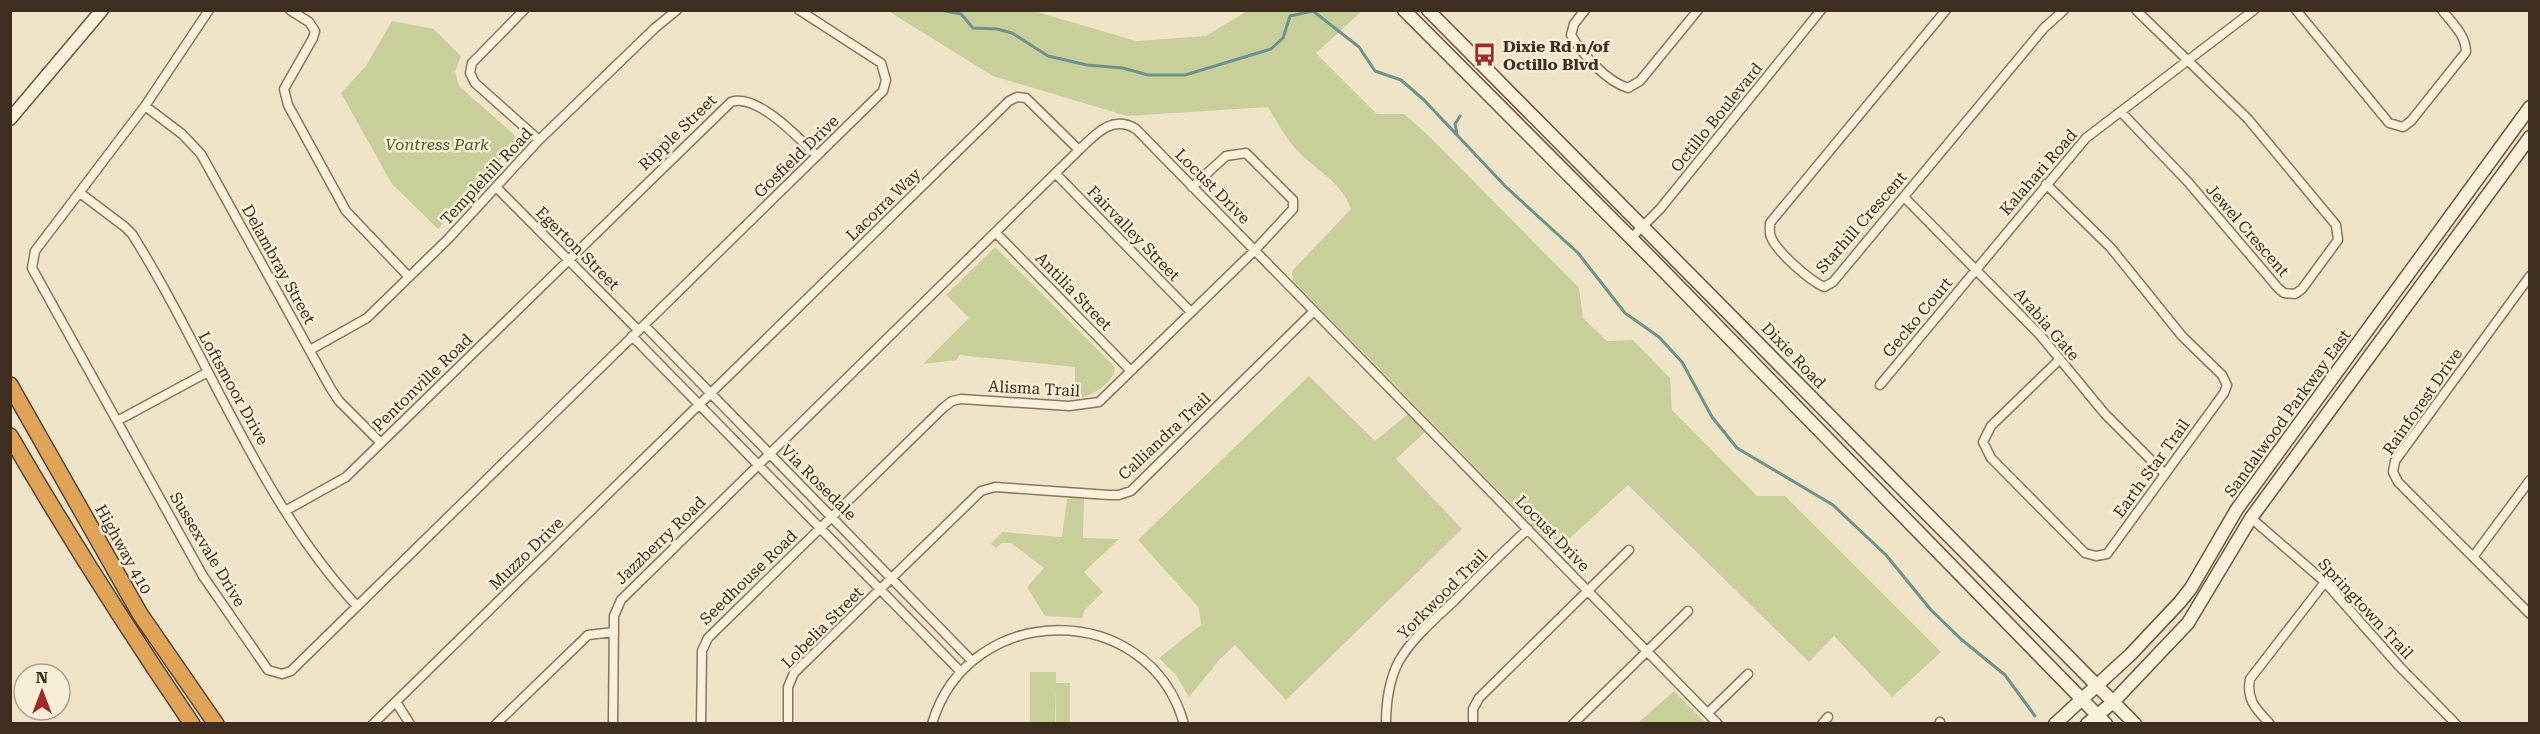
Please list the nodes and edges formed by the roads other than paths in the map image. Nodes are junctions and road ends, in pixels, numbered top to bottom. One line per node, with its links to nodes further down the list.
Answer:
1 (102, 10): 22 (main road)
2 (208, 10): 19 (street, Sussexvale Drive)
3 (290, 10): 40 (street)
4 (524, 10): 24 (street)
5 (677, 10): 24 (street, Templehill Road)
6 (799, 10): 26 (street, Gosfield Drive)
7 (1404, 10): 35 (main road)
8 (1428, 10): 33 (main road, Dixie Road)
9 (1585, 10): 10 (street)
10 (1698, 10)
11 (1821, 10): 33 (street, Octillo Boulevard)
12 (1946, 10): 32 (street, Starhill Crescent)
13 (2064, 10): 32 (street, Starhill Crescent)
14 (2136, 10): 18 (street)
15 (2254, 10): 18 (street, Kalahari Road)
16 (2296, 10): 17 (street)
17 (2442, 10)
18 (2188, 60): 21 (street, Kalahari Road); 21 (street, Jewel Crescent)
19 (145, 106): 31 (street, Sussexvale Drive); 44 (street, Delambray Street)
20 (2529, 107): 78 (main road, Sandalwood Parkway East)
21 (2121, 112): 28 (street, Kalahari Road)
22 (10, 119)
23 (2529, 137): 61 (main road, Sandalwood Parkway East)
24 (539, 140): 30 (street, Templehill Road)
25 (1079, 150): 27 (street, Locust Drive); 29 (street, Locust Drive); 50 (street, Lacorra Way)
26 (817, 156): 37 (street, Ripple Street); 43 (street, Gosfield Drive)
27 (1056, 174): 34 (street, Locust Drive); 42 (street, Fairvalley Street)
28 (2046, 184): 38 (street, Kalahari Road); 57 (street, Earth Star Trail)
29 (1192, 187): 36 (street, Locust Drive); 36 (street, Alisma Trail)
30 (497, 188): 37 (street, Egerton Street); 40 (street, Templehill Road)
31 (80, 193): 47 (street, Loftsmoor Drive); 52 (street, Sussexvale Drive)
32 (1904, 197): 38 (street, Arabia Gate)
33 (1643, 226): 35 (street, Octillo Boulevard); 78 (main road, Dixie Road)
34 (996, 233): 46 (street, Antilia Street); 55 (street, Locust Drive)
35 (1631, 238): 79 (main road)
36 (1255, 250): 41 (street, Locust Drive); 42 (street, Alisma Trail)
37 (568, 260): 43 (street, Egerton Street); 54 (street, Pentonville Road)
38 (1976, 268): 45 (street, Arabia Gate); 49 (street, Gecko Court)
39 (2529, 276): 65 (street, Rainforest Drive)
40 (409, 277): 44 (street, Templehill Road)
41 (1314, 311): 63 (street, Locust Drive); 66 (street, Calliandra Trail)
42 (1191, 312): 46 (street, Alisma Trail)
43 (638, 330): 50 (street, Via Rosedale); 51 (street, Via Rosedale); 70 (street, Sussexvale Drive)
44 (310, 350): 54 (street, Delambray Street)
45 (2059, 360): 57 (street, Arabia Gate); 57 (street, Earth Star Trail)
46 (1131, 371): 60 (street, Alisma Trail)
47 (208, 372): 52 (street); 59 (street, Loftsmoor Drive)
48 (10, 385): 85 (highway, Highway 410)
49 (1880, 385)
50 (711, 393): 51 (street, Muzzo Drive); 55 (street, Via Rosedale)
51 (700, 404): 56 (street, Via Rosedale); 80 (street, Muzzo Drive)
52 (117, 421): 70 (street, Sussexvale Drive)
53 (10, 436): 84 (highway)
54 (381, 444): 59 (street, Pentonville Road)
55 (770, 454): 56 (street, Jazzberry Road); 60 (street, Via Rosedale)
56 (759, 465): 62 (street, Via Rosedale); 73 (street, Jazzberry Road)
57 (2164, 473)
58 (2529, 480): 65 (street)
59 (285, 511): 70 (street, Loftsmoor Drive)
60 (831, 517): 62 (street, Alisma Trail); 66 (street, Via Rosedale)
61 (2251, 518): 67 (street, Springtown Trail); 81 (main road, Sandalwood Parkway East)
62 (820, 528): 68 (street, Via Rosedale); 90 (street, Seedhouse Road)
63 (1528, 529): 69 (street, Locust Drive); 94 (street, Yorkwood Trail)
64 (1629, 550): 69 (street)
65 (2473, 558): 72 (street, Rainforest Drive)
66 (892, 579): 68 (street, Calliandra Trail); 75 (street, Via Rosedale)
67 (2325, 582): 101 (street); 102 (street, Springtown Trail)
68 (880, 589): 76 (street, Via Rosedale); 91 (street, Lobelia Street)
69 (1588, 590): 74 (street, Locust Drive); 95 (street)
70 (357, 606)
71 (1688, 611): 74 (street)
72 (2529, 614)
73 (614, 632): 88 (street); 89 (street, Jazzberry Road)
74 (1647, 651): 82 (street, Locust Drive); 96 (street)
75 (972, 661): 76 (street); 93 (street)
76 (960, 671): 92 (street)
77 (1748, 674): 82 (street)
78 (2096, 685): 79 (main road, Sandalwood Parkway East); 81 (main road, Dixie Road)
79 (2081, 698): 83 (main road); 98 (main road, Sandalwood Parkway East)
80 (396, 702): 86 (street, Muzzo Drive); 87 (street)
81 (2113, 702): 83 (main road, Sandalwood Parkway East); 100 (main road, Dixie Road)
82 (1708, 712): 97 (street, Locust Drive)
83 (2102, 719): 99 (main road, Sandalwood Parkway East)
84 (192, 723)
85 (216, 723)
86 (374, 723)
87 (410, 723)
88 (496, 723)
89 (613, 723)
90 (702, 723)
91 (788, 723)
92 (932, 723)
93 (1184, 723)
94 (1386, 723)
95 (1473, 723)
96 (1574, 723)
97 (1718, 723)
98 (2055, 723)
99 (2087, 723)
100 (2135, 723)
101 (2270, 723)
102 (2456, 723)

